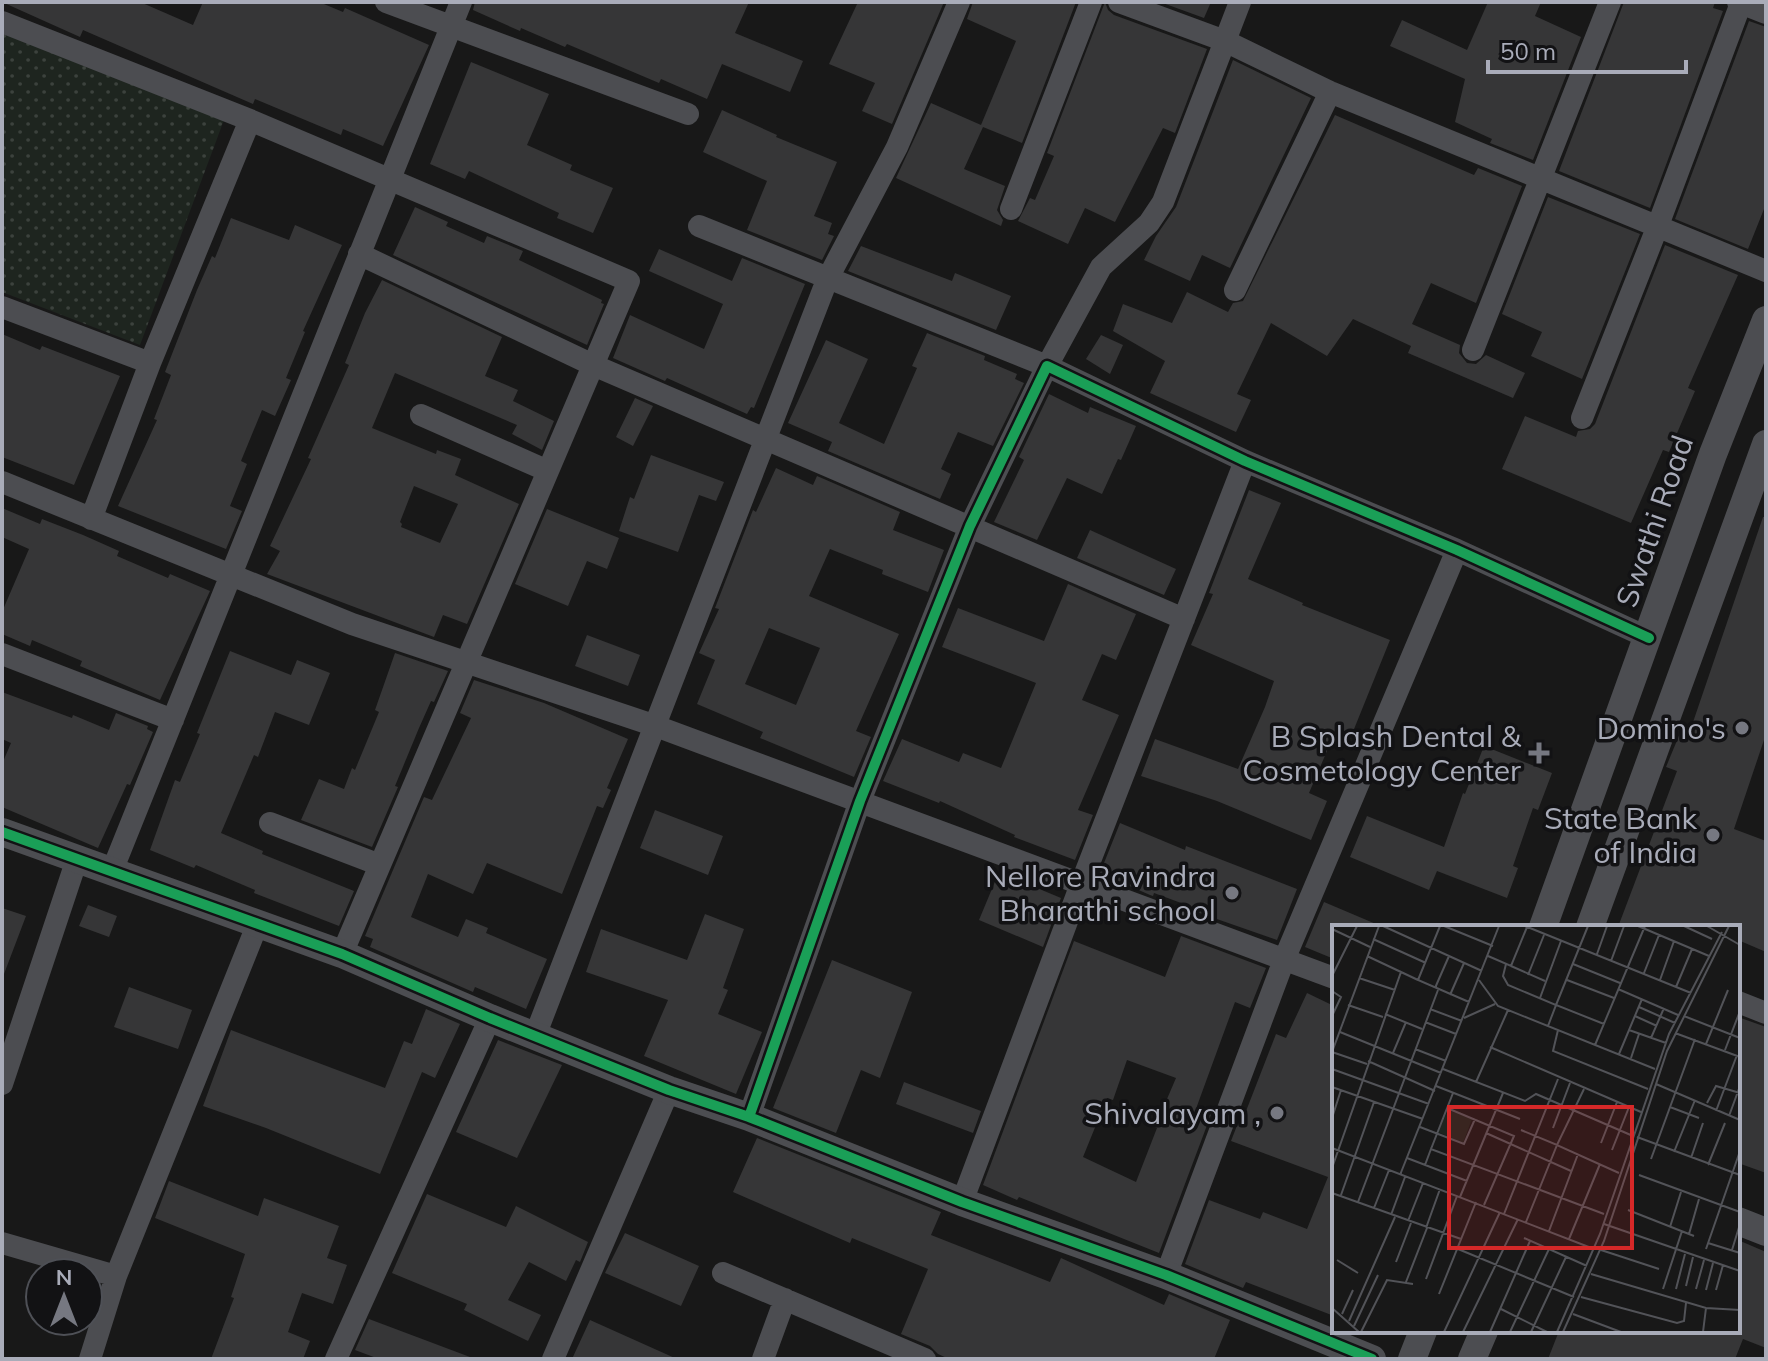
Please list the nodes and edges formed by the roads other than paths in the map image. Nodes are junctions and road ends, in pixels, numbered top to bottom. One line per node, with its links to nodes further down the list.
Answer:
1 (386, 2): 11 (street)
2 (461, 2): 11 (street)
3 (959, 2): 23 (street)
4 (1091, 2): 18 (street)
5 (1119, 2): 12 (street)
6 (1240, 2): 12 (street)
7 (1610, 2): 17 (street)
8 (1740, 3): 9 (street); 20 (street)
9 (1766, 13)
10 (2, 22): 15 (street)
11 (449, 27): 14 (street); 16 (street)
12 (1225, 41): 13 (street); 30 (street)
13 (1330, 92): 17 (street); 24 (street)
14 (688, 114)
15 (250, 120): 16 (street); 28 (street)
16 (389, 179): 21 (street); 29 (street)
17 (1541, 180): 20 (street); 27 (street)
18 (1011, 209)
19 (699, 226): 23 (street)
20 (1657, 228): 22 (street); 32 (street)
21 (359, 254): 29 (street); 41 (street)
22 (1766, 271)
23 (827, 280): 30 (street); 33 (street)
24 (1235, 290)
25 (2, 307): 28 (street)
26 (1766, 320): 43 (street, Swathi Road)
27 (1473, 350)
28 (150, 363): 38 (street)
29 (593, 365): 33 (street); 36 (street)
30 (1047, 366): 35 (street); 39 (street)
31 (421, 415): 36 (street)
32 (1582, 418)
33 (764, 439): 39 (street); 47 (street)
34 (1766, 444): 57 (street)
35 (1245, 461): 40 (street); 42 (street)
36 (548, 471): 45 (street)
37 (2, 482): 38 (street)
38 (91, 519): 41 (street)
39 (970, 526): 42 (street); 48 (street)
40 (1457, 550): 43 (street); 59 (street)
41 (230, 576): 45 (street); 46 (street)
42 (1184, 619): 54 (street)
43 (1649, 638): 56 (street, Swathi Road)
44 (2, 654): 46 (street)
45 (466, 662): 47 (street); 52 (street)
46 (173, 720): 53 (street)
47 (653, 725): 48 (street); 64 (street)
48 (860, 801): 54 (street); 67 (street)
49 (270, 823): 52 (street)
50 (2, 832): 51 (street)
51 (77, 859): 53 (street); 65 (street)
52 (380, 865): 58 (street)
53 (112, 871): 55 (street)
54 (1081, 884): 59 (street); 68 (street)
55 (258, 923): 58 (street); 74 (street)
56 (1544, 925)
57 (1591, 925)
58 (342, 954): 63 (street)
59 (1284, 960): 60 (street); 73 (street)
60 (1332, 977)
61 (1740, 1003): 62 (street)
62 (1766, 1013)
63 (490, 1018): 64 (street); 79 (street)
64 (535, 1036): 66 (street)
65 (2, 1084)
66 (669, 1090): 67 (street); 80 (street)
67 (749, 1117): 68 (street)
68 (962, 1202): 73 (street)
69 (1740, 1222): 70 (street)
70 (1766, 1232)
71 (2, 1243): 74 (street)
72 (723, 1273): 75 (street)
73 (1166, 1275): 83 (street)
74 (116, 1276): 78 (street)
75 (785, 1299): 81 (street); 82 (street)
76 (1422, 1333): 84 (street)
77 (1483, 1333): 85 (street)
78 (90, 1359)
79 (336, 1359)
80 (553, 1359)
81 (763, 1359)
82 (925, 1359)
83 (1372, 1359)
84 (1412, 1359)
85 (1472, 1359)

